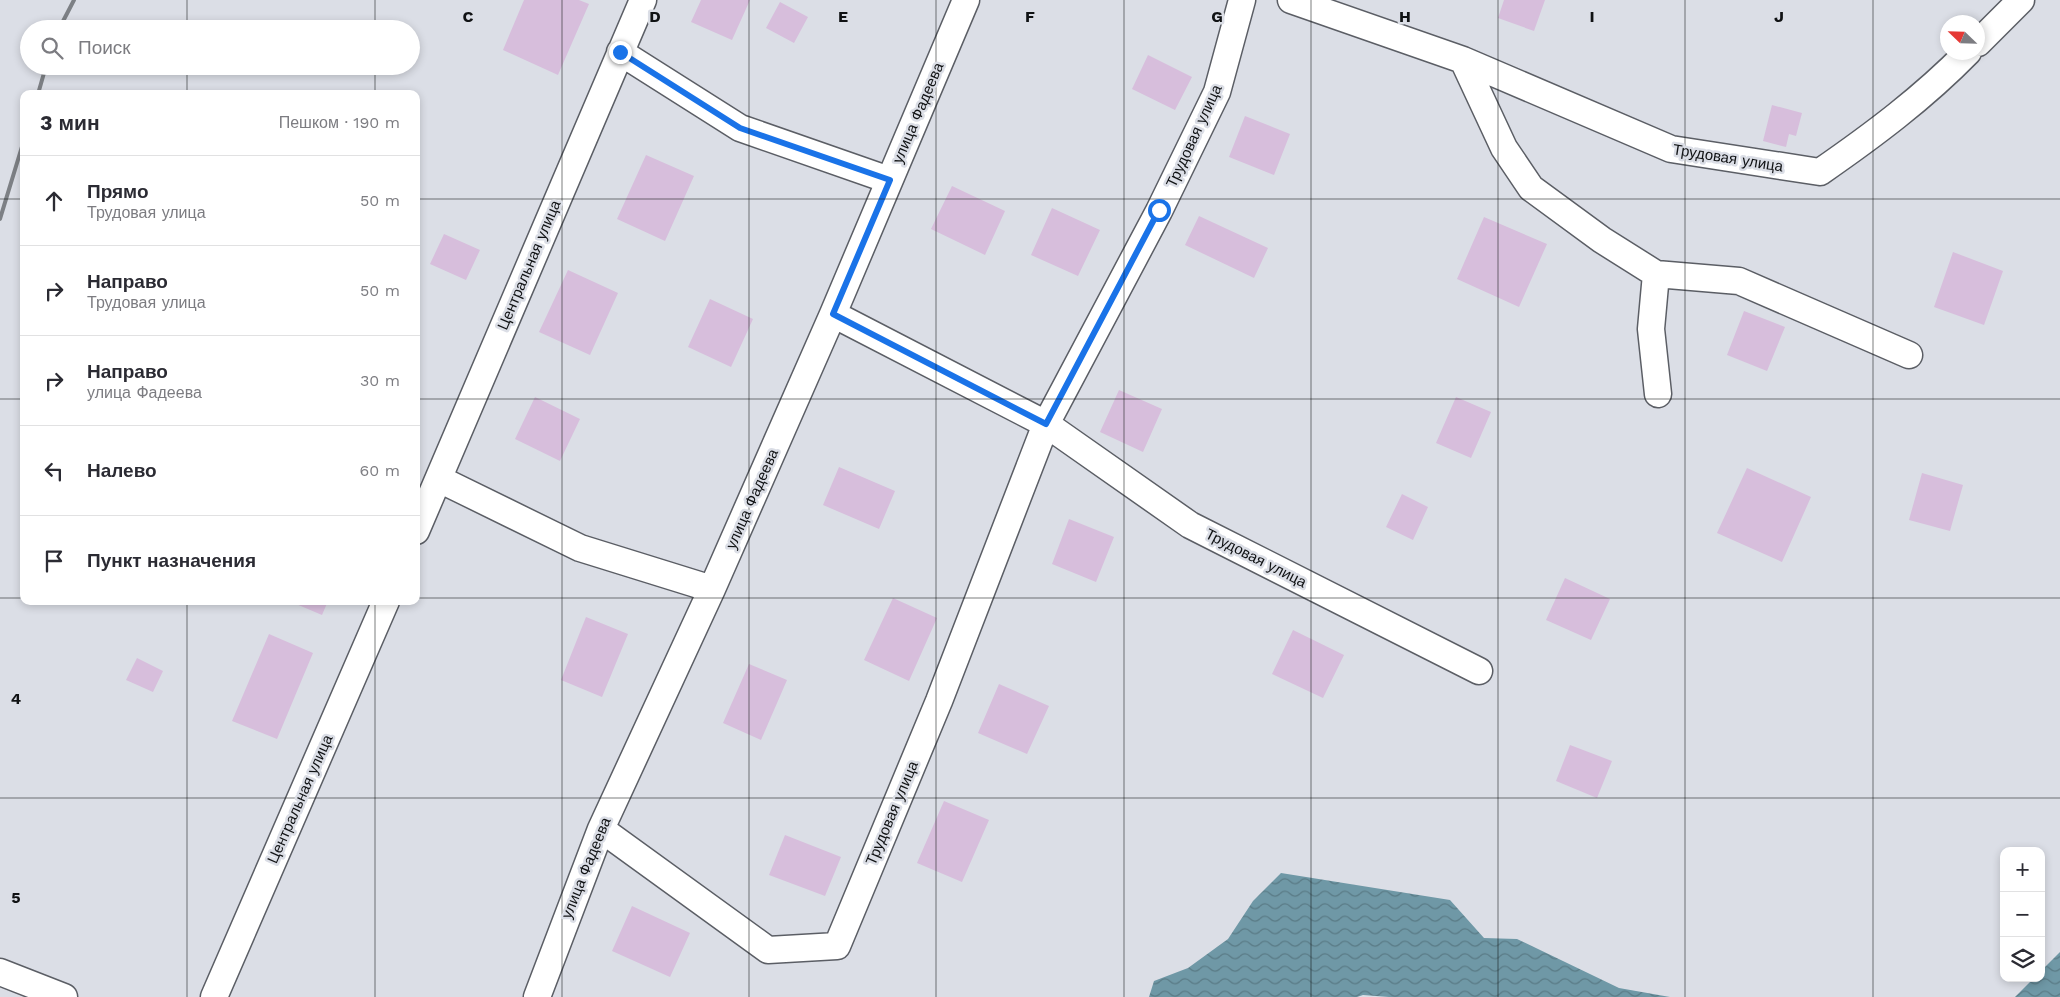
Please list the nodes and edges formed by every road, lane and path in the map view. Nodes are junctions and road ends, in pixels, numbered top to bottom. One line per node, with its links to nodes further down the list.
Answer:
1 (643, 0): 7 (street, Центральная улица)
2 (966, 0): 10 (street, улица Фадеева)
3 (1242, 0): 15 (street, Трудовая улица)
4 (1294, 0): 8 (street, Трудовая улица)
5 (2022, 0): 6 (street)
6 (1985, 37)
7 (620, 52): 10 (street); 16 (street, Центральная улица)
8 (1463, 60): 9 (street, Трудовая улица); 11 (street)
9 (1960, 60)
10 (890, 180): 12 (street, улица Фадеева)
11 (1656, 274): 13 (street); 14 (street)
12 (833, 314): 15 (street, Трудовая улица); 18 (street, улица Фадеева)
13 (1910, 355)
14 (1658, 394)
15 (1046, 424): 20 (street, Трудовая улица); 21 (street, Трудовая улица)
16 (439, 479): 17 (street, Центральная улица); 18 (street)
17 (420, 522)
18 (712, 589): 21 (street, улица Фадеева)
19 (384, 605): 24 (street, Центральная улица)
20 (1479, 670)
21 (601, 829): 25 (street, улица Фадеева)
22 (0, 972): 23 (street)
23 (64, 997)
24 (214, 997)
25 (537, 997)

